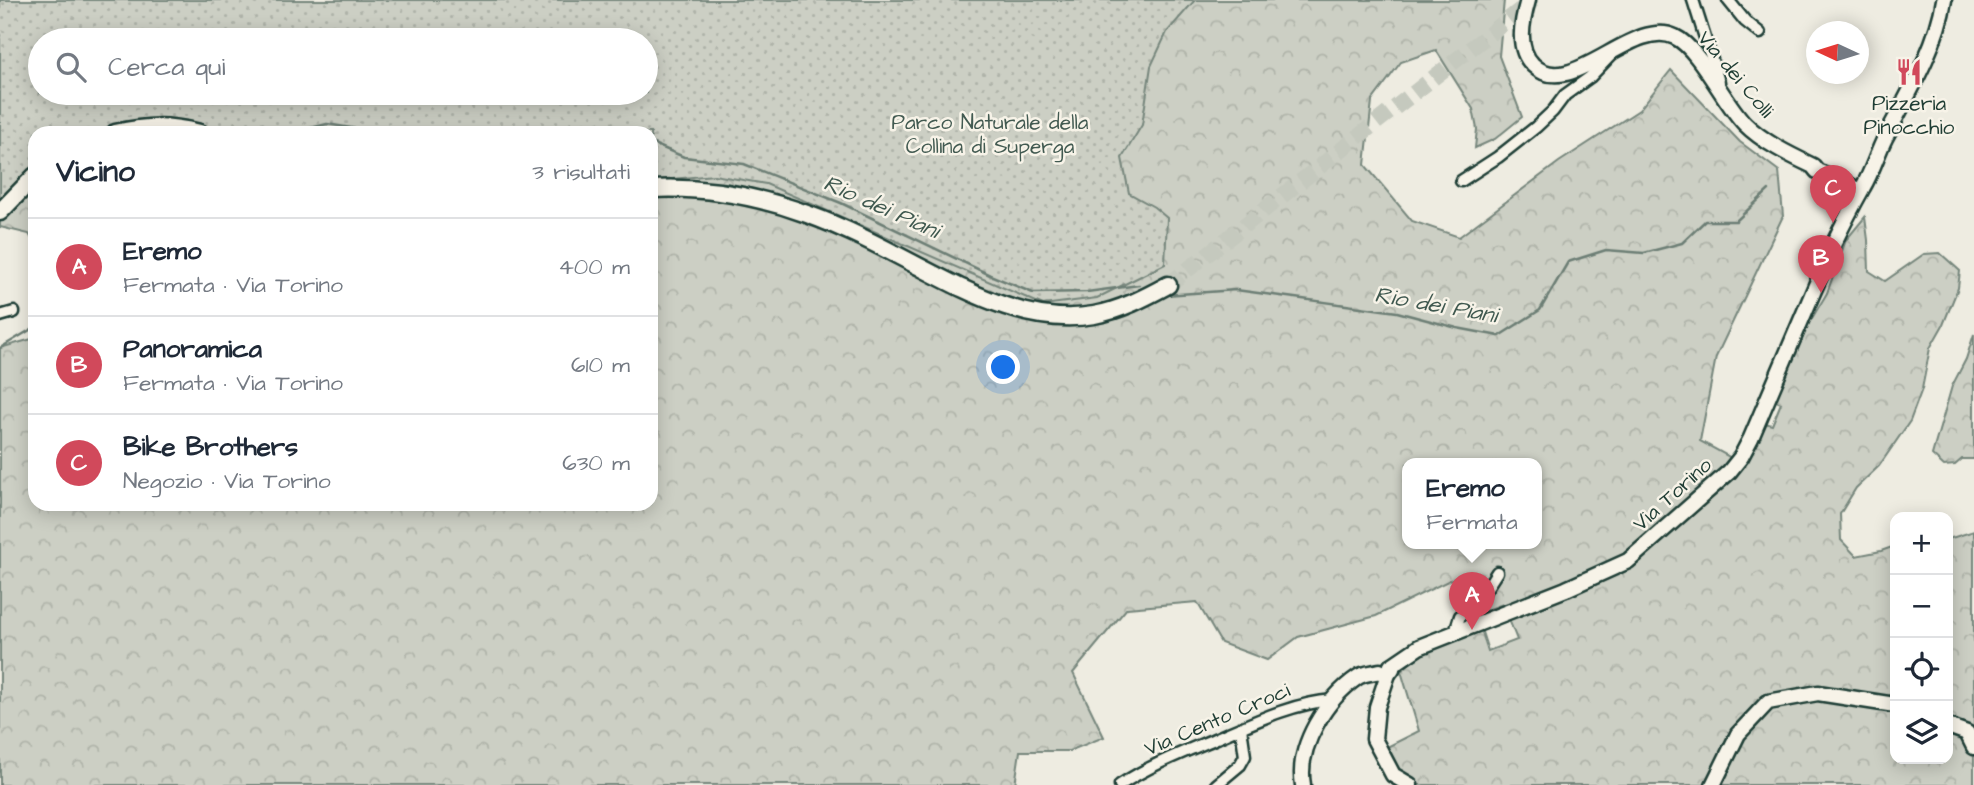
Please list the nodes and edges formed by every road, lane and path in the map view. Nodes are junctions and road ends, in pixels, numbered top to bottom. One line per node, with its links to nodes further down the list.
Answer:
1 (1528, 0): 6 (main road, Via dei Colli)
2 (1693, 0): 7 (street)
3 (1728, 0): 5 (street)
4 (1944, 0): 10 (main road, Via Torino)
5 (1760, 33)
6 (1614, 52): 7 (main road, Via dei Colli); 8 (street)
7 (1725, 99): 10 (main road, Via dei Colli)
8 (1461, 181)
9 (28, 183): 12 (main road)
10 (1858, 183): 17 (main road, Via Torino)
11 (658, 189): 13 (main road)
12 (0, 212)
13 (1168, 285)
14 (14, 312): 15 (street)
15 (0, 316)
16 (1497, 572): 17 (street)
17 (1455, 632): 18 (main road, Via Torino)
18 (1386, 670): 19 (main road, Via Torino); 27 (main road)
19 (1334, 700): 21 (street, Via Cento Croci); 26 (main road, Via Torino)
20 (1890, 704): 28 (main road)
21 (1241, 728): 24 (street, Via Cento Croci); 25 (street)
22 (1953, 728): 23 (main road)
23 (1974, 747)
24 (1120, 785)
25 (1216, 785)
26 (1303, 785)
27 (1410, 785)
28 (1713, 785)

